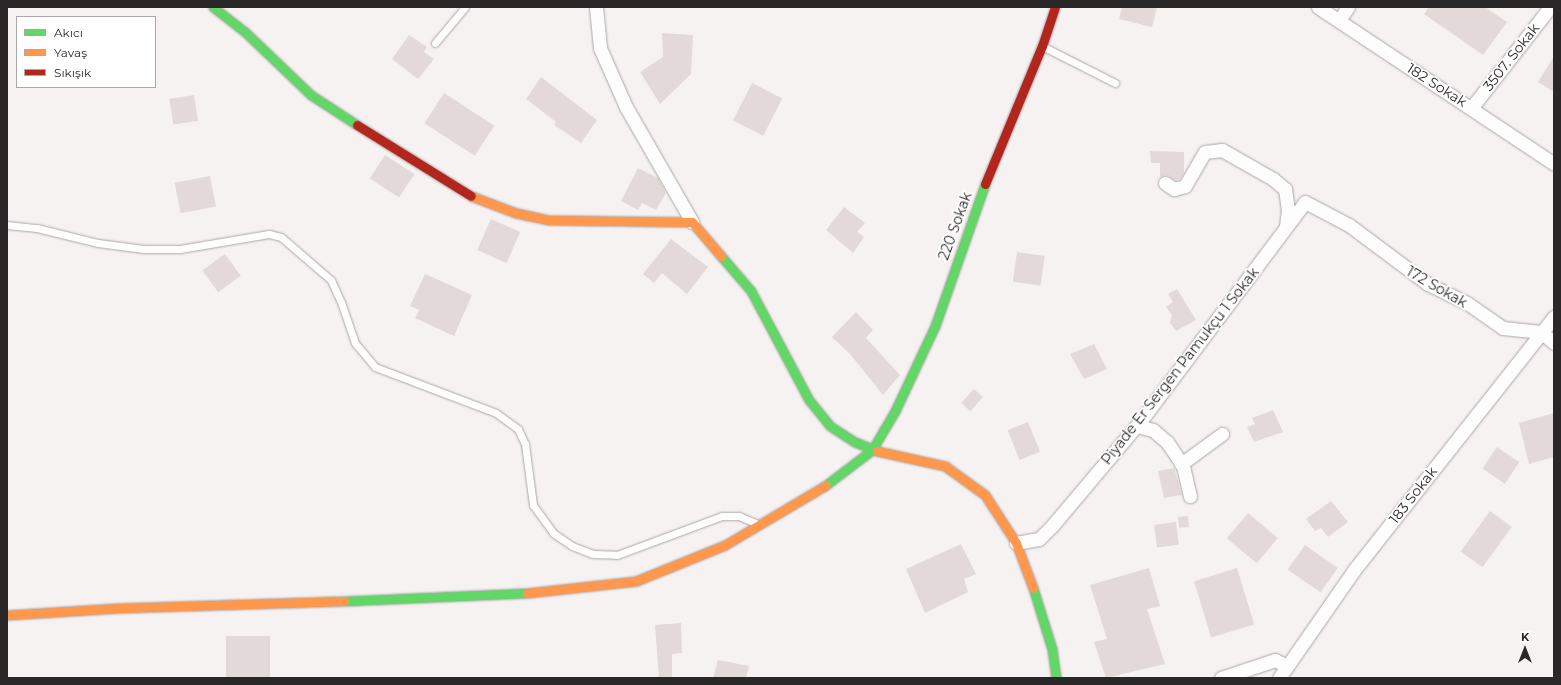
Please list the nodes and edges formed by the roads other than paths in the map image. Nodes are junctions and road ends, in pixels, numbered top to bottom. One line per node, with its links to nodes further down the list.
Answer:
1 (213, 7): 16 (street)
2 (465, 7): 9 (lane)
3 (596, 7): 16 (street)
4 (1055, 7): 10 (street, 220 Sokak)
5 (1318, 7): 8 (street, 182 Sokak)
6 (1348, 7): 8 (street)
7 (1550, 7): 12 (street, 3507. Sokak)
8 (1339, 20): 12 (street, 182 Sokak)
9 (435, 43)
10 (1042, 46): 11 (lane); 24 (street, 220 Sokak)
11 (1115, 82)
12 (1472, 107): 13 (street, 182 Sokak)
13 (1554, 164)
14 (1165, 183): 18 (street)
15 (1305, 202): 18 (street, Piyade Er Sergen Pamukçu 1 Sokak); 20 (street, 172 Sokak)
16 (692, 222): 24 (street)
17 (7, 225): 27 (lane)
18 (1286, 227): 22 (street, Piyade Er Sergen Pamukçu 1 Sokak)
19 (1554, 317): 20 (street, 183 Sokak)
20 (1541, 332): 21 (street); 30 (street, 183 Sokak)
21 (1554, 343)
22 (1137, 426): 25 (street); 28 (street, Piyade Er Sergen Pamukçu 1 Sokak)
23 (1222, 434): 25 (street)
24 (872, 450): 27 (street); 28 (street)
25 (1181, 464): 26 (street)
26 (1190, 496)
27 (760, 526): 29 (street)
28 (1016, 543): 31 (street)
29 (7, 615)
30 (1287, 666): 32 (street); 33 (street, 183 Sokak)
31 (1056, 678)
32 (1221, 678)
33 (1279, 678)

